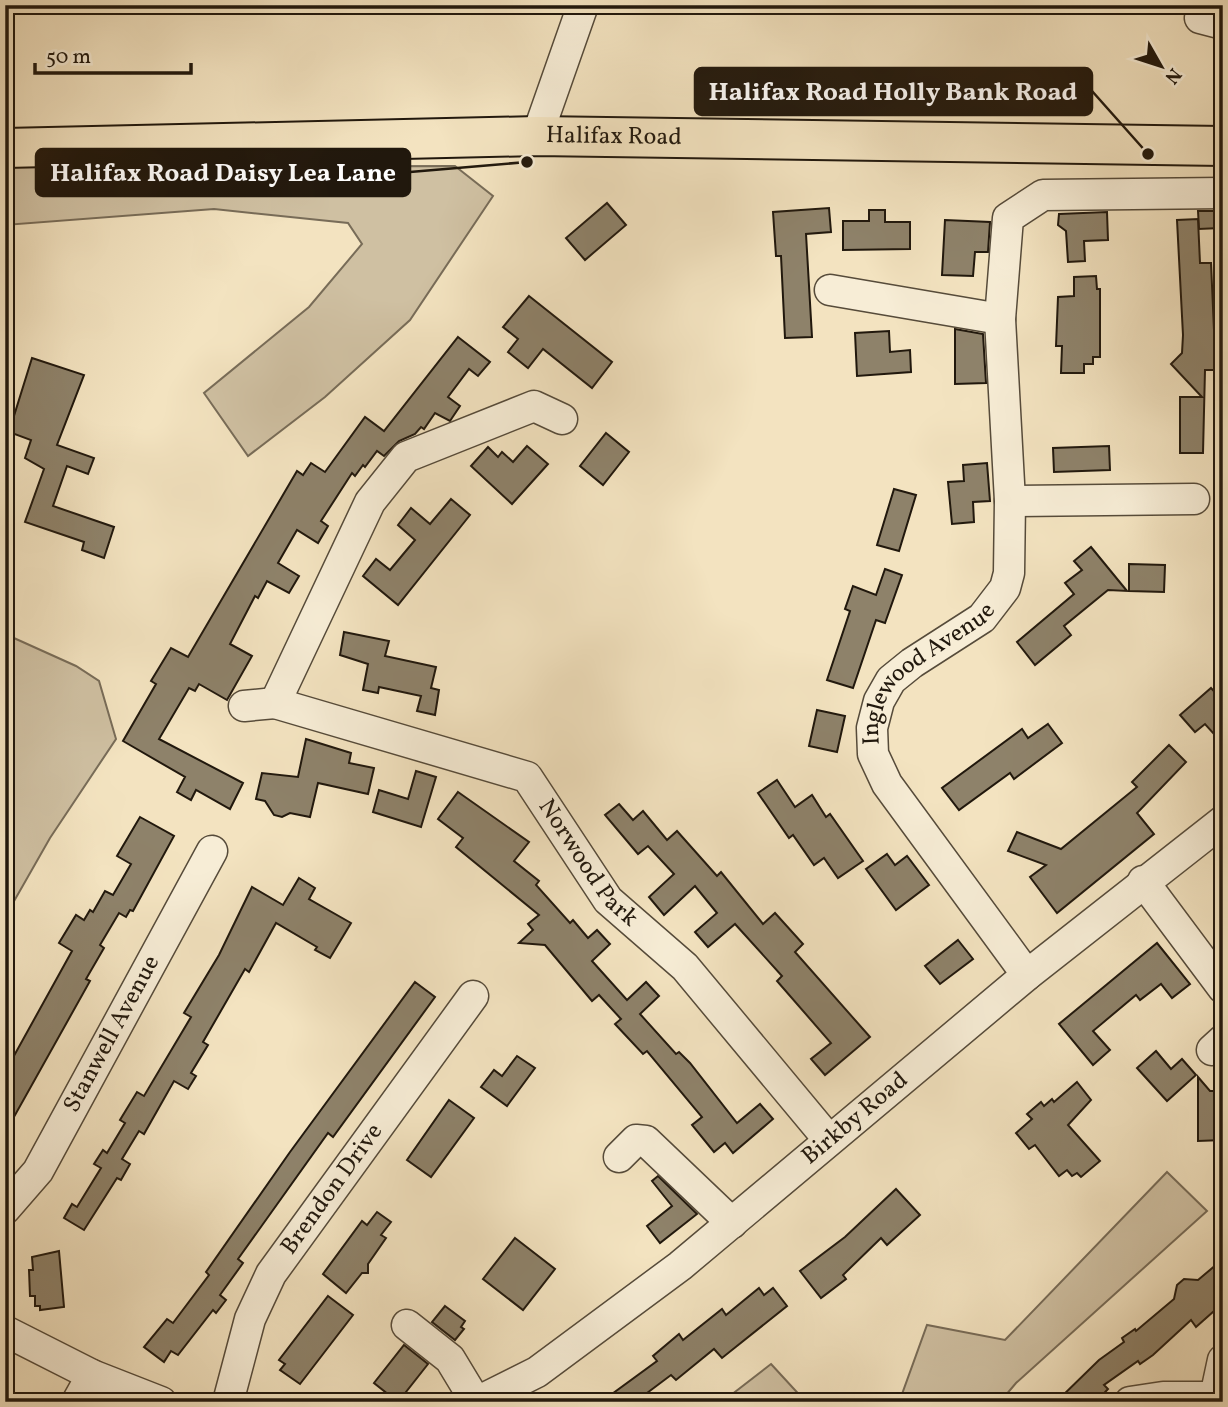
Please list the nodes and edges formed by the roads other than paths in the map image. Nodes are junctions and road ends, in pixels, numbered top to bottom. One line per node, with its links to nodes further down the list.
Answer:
1 (575, 8): 2 (street)
2 (537, 136): 3 (highway, Halifax Road); 4 (highway, Halifax Road)
3 (1223, 146)
4 (5, 148)
5 (1223, 193): 7 (street, Inglewood Avenue)
6 (830, 290): 7 (street)
7 (1000, 319): 10 (street, Inglewood Avenue)
8 (562, 419): 11 (street)
9 (1194, 499): 10 (street)
10 (1010, 501): 16 (street, Inglewood Avenue)
11 (275, 703): 12 (street, Norwood Park); 19 (street, Norwood Park)
12 (244, 706)
13 (1223, 821): 15 (street, Birkby Road)
14 (212, 851): 21 (street, Stanwell Avenue)
15 (1143, 881): 16 (street, Birkby Road); 17 (street)
16 (1027, 975): 19 (street, Birkby Road)
17 (1223, 988)
18 (473, 996): 30 (street, Brendon Drive)
19 (829, 1140): 22 (street, Birkby Road)
20 (619, 1157): 22 (street)
21 (5, 1209)
22 (732, 1223): 31 (street, Birkby Road)
23 (407, 1325): 31 (street)
24 (5, 1331): 26 (street)
25 (1223, 1360): 27 (street)
26 (92, 1375): 28 (street); 29 (street)
27 (1214, 1399): 32 (street)
28 (77, 1402)
29 (160, 1402)
30 (228, 1402)
31 (477, 1402)
32 (1130, 1402)

